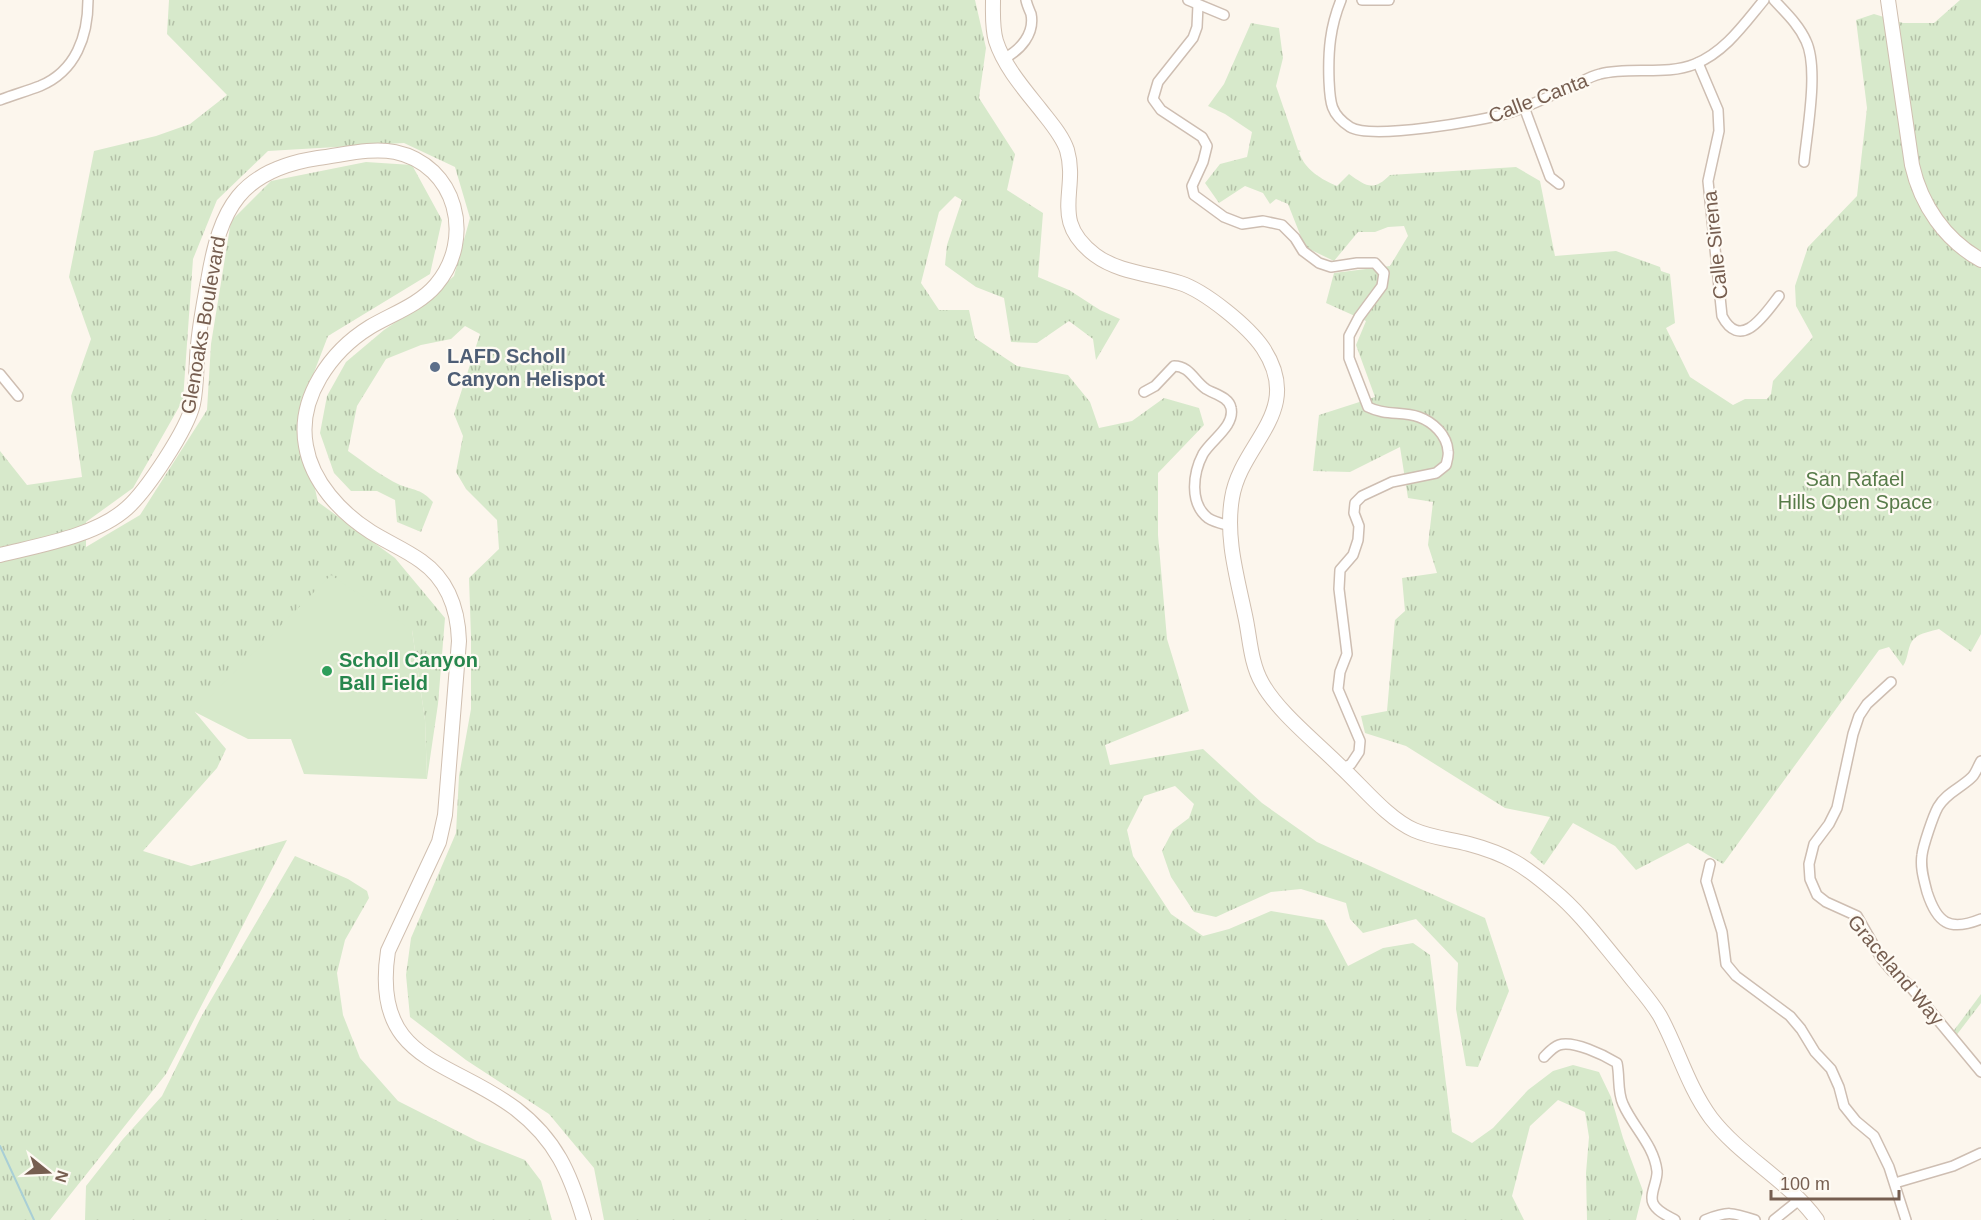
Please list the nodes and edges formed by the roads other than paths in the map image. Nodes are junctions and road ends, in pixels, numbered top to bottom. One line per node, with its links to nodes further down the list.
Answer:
1 (88, 0): 15 (street)
2 (993, 0): 13 (street)
3 (1026, 0): 13 (street)
4 (1188, 0): 11 (street)
5 (1341, 0): 16 (street, Calle Canta)
6 (1362, 0): 7 (street)
7 (1389, 0)
8 (1764, 0): 14 (street, Calle Canta)
9 (1774, 0): 17 (street)
10 (1888, 0): 19 (street)
11 (1198, 5): 12 (street); 28 (street)
12 (1224, 15)
13 (1005, 58): 24 (street)
14 (1698, 63): 16 (street, Calle Canta); 20 (street, Calle Sirena)
15 (1, 96)
16 (1524, 107): 18 (street)
17 (1804, 162)
18 (1559, 184)
19 (1981, 260)
20 (1779, 296)
21 (0, 374): 23 (street)
22 (1143, 392): 24 (street)
23 (18, 396)
24 (1230, 526): 28 (street)
25 (0, 555): 36 (street, Glenoaks Boulevard)
26 (1892, 682): 32 (street, Graceland Way)
27 (1981, 761): 30 (street)
28 (1343, 768): 35 (street)
29 (1710, 864): 34 (street)
30 (1981, 919)
31 (1544, 1057): 37 (street)
32 (1981, 1071)
33 (1981, 1153): 34 (street)
34 (1895, 1183): 42 (street)
35 (1799, 1200): 40 (street); 41 (street)
36 (584, 1220)
37 (1675, 1220)
38 (1705, 1220): 39 (street)
39 (1755, 1220)
40 (1774, 1220)
41 (1817, 1220)
42 (1906, 1220)

